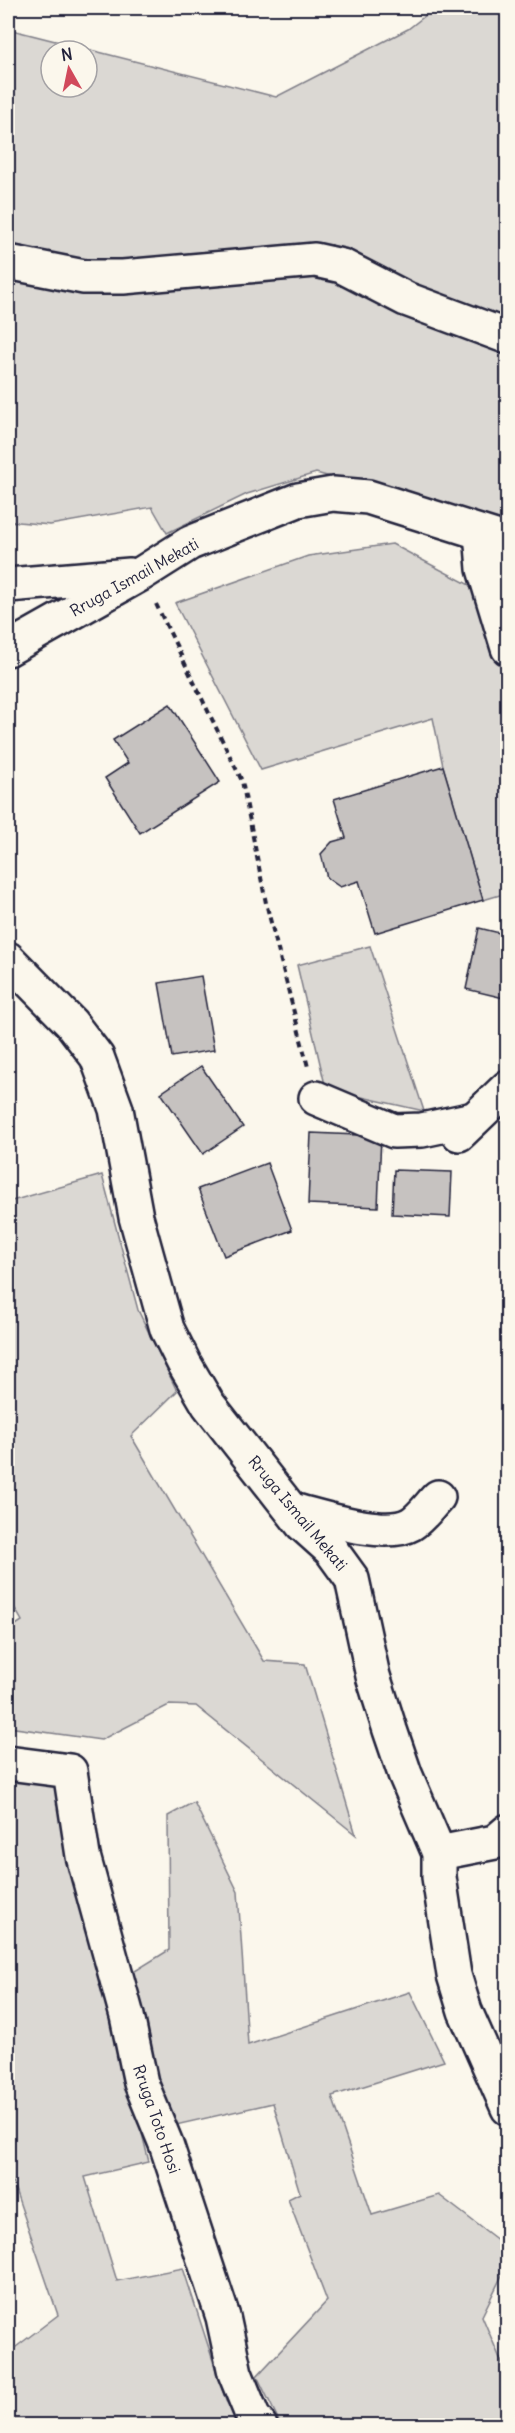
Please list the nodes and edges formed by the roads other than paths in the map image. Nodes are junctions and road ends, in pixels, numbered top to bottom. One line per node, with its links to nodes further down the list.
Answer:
1 (8, 262): 2 (street)
2 (507, 337)
3 (494, 537): 4 (street, Rruga Ismail Mekati); 6 (street)
4 (141, 574): 5 (street); 7 (street, Rruga Ismail Mekati)
5 (8, 585)
6 (507, 648)
7 (8, 649)
8 (8, 959): 12 (street, Rruga Ismail Mekati)
9 (507, 1087): 10 (street)
10 (316, 1098)
11 (438, 1497): 12 (street)
12 (292, 1510): 15 (street, Rruga Ismail Mekati)
13 (8, 1763): 17 (street, Rruga Toto Hosi)
14 (507, 1831): 15 (street)
15 (439, 1853): 16 (street, Rruga Ismail Mekati)
16 (507, 2108)
17 (260, 2426)

